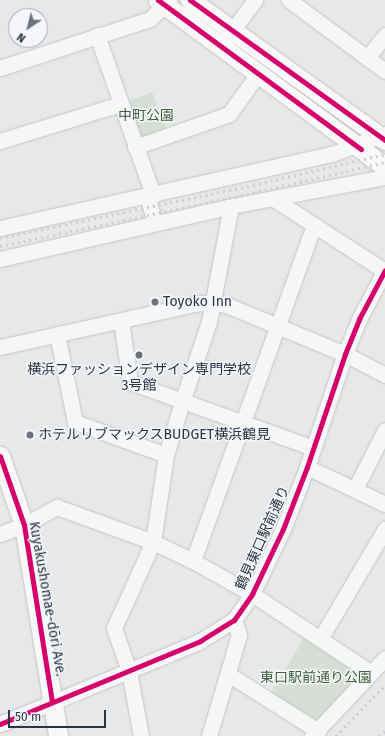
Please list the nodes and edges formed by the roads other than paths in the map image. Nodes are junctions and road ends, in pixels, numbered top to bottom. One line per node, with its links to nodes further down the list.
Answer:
1 (190, 0): 5 (main road)
2 (255, 0): 5 (street)
3 (289, 0): 9 (street)
4 (164, 2): 7 (street); 8 (main road)
5 (232, 31): 8 (street); 14 (main road)
6 (385, 35): 9 (street)
7 (97, 36): 10 (street); 13 (street)
8 (221, 47): 12 (main road)
9 (367, 58): 11 (street)
10 (0, 68)
11 (385, 71)
12 (258, 74): 16 (main road); 17 (street)
13 (120, 104): 15 (street); 17 (street)
14 (383, 137): 16 (street)
15 (0, 141)
16 (355, 145): 18 (main road); 20 (street)
17 (135, 147): 20 (street)
18 (385, 167)
19 (385, 177): 21 (street)
20 (150, 195): 23 (street); 25 (street)
21 (274, 198): 22 (street); 24 (street)
22 (230, 206): 23 (street); 29 (street)
23 (155, 223): 26 (street)
24 (314, 225): 27 (street); 31 (street)
25 (0, 228)
26 (0, 259)
27 (385, 271): 28 (street, 鶴見東口駅前通り)
28 (380, 288): 34 (street, 鶴見東口駅前通り)
29 (214, 302): 30 (street); 31 (street); 36 (street)
30 (121, 321): 32 (street); 36 (street)
31 (276, 327): 34 (street); 37 (street)
32 (57, 334): 33 (street); 40 (street)
33 (0, 347)
34 (345, 354): 35 (street); 39 (street, 鶴見東口駅前通り)
35 (385, 375)
36 (182, 402): 37 (street); 40 (street)
37 (242, 423): 39 (street); 49 (street)
38 (385, 430): 43 (street)
39 (313, 448): 42 (street, 鶴見東口駅前通り)
40 (166, 455): 48 (street)
41 (0, 456): 45 (main road, Kuyakushomae-dōri Ave.)
42 (307, 467): 43 (street); 50 (street, 鶴見東口駅前通り)
43 (354, 489): 44 (street)
44 (385, 504)
45 (24, 525): 47 (street); 48 (street); 57 (main road, Kuyakushomae-dōri Ave.)
46 (385, 529): 52 (street)
47 (0, 534)
48 (153, 542): 49 (street); 54 (street)
49 (193, 561): 50 (street)
50 (252, 594): 51 (street, 鶴見東口駅前通り); 52 (street)
51 (234, 620): 54 (street, 鶴見東口駅前通り); 56 (street)
52 (320, 639): 55 (street)
53 (385, 658): 55 (street)
54 (129, 671): 57 (street, 鶴見東口駅前通り); 61 (street)
55 (370, 672): 59 (street)
56 (228, 674): 59 (street); 62 (street)
57 (52, 701): 58 (street, 鶴見東口駅前通り); 60 (main road, Kuyakushomae-dōri Ave.)
58 (0, 724)
59 (315, 734)
60 (58, 736)
61 (141, 736)
62 (210, 736)

